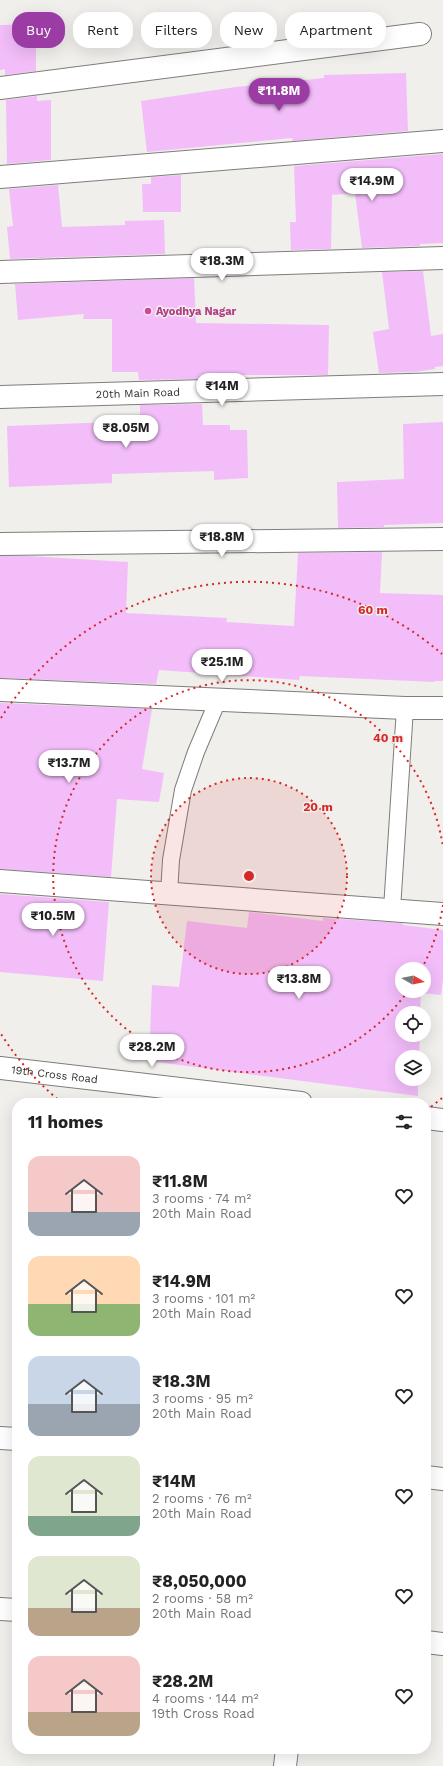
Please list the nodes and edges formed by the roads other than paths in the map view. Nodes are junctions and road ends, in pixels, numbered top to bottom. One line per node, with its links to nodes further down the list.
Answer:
1 (420, 34): 2 (street)
2 (0, 88)
3 (443, 141): 4 (street)
4 (0, 177)
5 (443, 258): 6 (street)
6 (0, 272)
7 (443, 384): 8 (street, 20th Main Road)
8 (0, 397)
9 (443, 539): 10 (street)
10 (0, 544)
11 (0, 690): 12 (street)
12 (218, 700): 13 (street); 16 (lane)
13 (405, 708): 14 (street); 17 (lane)
14 (443, 708)
15 (0, 881): 16 (street)
16 (169, 894): 18 (street)
17 (392, 909)
18 (443, 914)
19 (0, 1068): 20 (street, 19th Cross Road)
20 (258, 1098)
21 (431, 1119): 22 (street)
22 (443, 1120)
23 (0, 1438): 24 (street)
24 (12, 1439)
25 (431, 1478): 26 (street)
26 (443, 1479)
27 (0, 1609): 28 (street)
28 (12, 1610)
29 (431, 1643): 30 (street)
30 (443, 1644)
31 (286, 1754): 32 (street)
32 (285, 1766)

